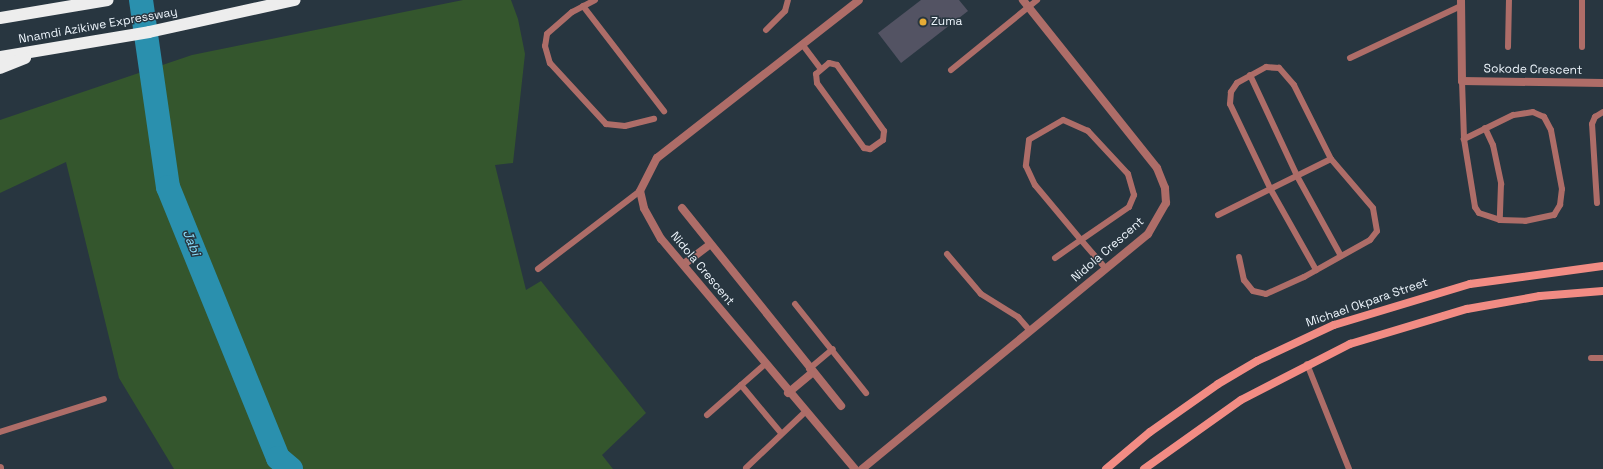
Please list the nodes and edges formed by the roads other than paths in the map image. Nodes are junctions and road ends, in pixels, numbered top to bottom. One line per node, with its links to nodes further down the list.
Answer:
1 (108, 0): 12 (highway, Nnamdi Azikiwe Expressway)
2 (295, 0): 17 (highway, Nnamdi Azikiwe Expressway)
3 (595, 0): 11 (lane)
4 (788, 0): 13 (lane)
5 (859, 0): 14 (street)
6 (1037, 0): 9 (lane)
7 (1508, 0): 15 (lane)
8 (1582, 0): 16 (lane)
9 (1025, 3): 22 (lane); 48 (street, Nidola Crescent)
10 (1461, 3): 19 (lane); 24 (street)
11 (583, 6): 26 (lane); 28 (lane)
12 (0, 18)
13 (766, 30)
14 (802, 44): 21 (lane); 34 (street)
15 (1508, 46)
16 (1582, 47)
17 (44, 50): 18 (highway, Nnamdi Azikiwe Expressway); 20 (highway)
18 (0, 57)
19 (1350, 58)
20 (0, 68)
21 (821, 69): 21 (lane)
22 (951, 70)
23 (1250, 75): 31 (lane); 32 (lane); 33 (lane)
24 (1462, 81): 25 (street, Sokode Crescent); 30 (lane)
25 (1603, 83)
26 (664, 111)
27 (1603, 112): 35 (lane)
28 (654, 119)
29 (1485, 128): 30 (lane); 38 (lane); 38 (lane)
30 (1464, 139): 38 (lane)
31 (1331, 159): 32 (lane); 42 (lane)
32 (1297, 176): 33 (lane); 42 (lane)
33 (1271, 190): 37 (lane); 49 (lane)
34 (640, 191): 45 (street, Nidola Crescent); 47 (lane)
35 (1597, 203)
36 (682, 208): 40 (street)
37 (1218, 215)
38 (1500, 220)
39 (1081, 240): 39 (lane); 44 (lane); 48 (lane)
40 (709, 245): 45 (street); 58 (street)
41 (947, 254): 52 (lane)
42 (1342, 256): 49 (lane)
43 (1239, 257): 49 (lane)
44 (1056, 258)
45 (684, 264): 56 (street, Nidola Crescent)
46 (1603, 266): 71 (main road, Michael Okpara Street)
47 (538, 269)
48 (1106, 269): 52 (street, Nidola Crescent)
49 (1316, 270)
50 (1603, 291): 57 (main road)
51 (795, 304): 53 (lane)
52 (1030, 331): 70 (street, Nidola Crescent)
53 (833, 350): 58 (lane); 61 (lane)
54 (1591, 358): 55 (lane)
55 (1603, 358)
56 (765, 364): 59 (lane); 60 (street, Nidola Crescent)
57 (1307, 364): 72 (main road); 73 (lane)
58 (811, 371): 60 (street); 63 (street)
59 (741, 385): 65 (lane); 67 (lane)
60 (788, 393): 64 (street, Nidola Crescent)
61 (866, 393)
62 (104, 399): 66 (lane)
63 (841, 406)
64 (805, 412): 67 (lane); 69 (street, Nidola Crescent)
65 (707, 415)
66 (0, 432)
67 (781, 433): 68 (lane)
68 (746, 468)
69 (855, 469)
70 (862, 469)
71 (1106, 469)
72 (1144, 469)
73 (1349, 469)

